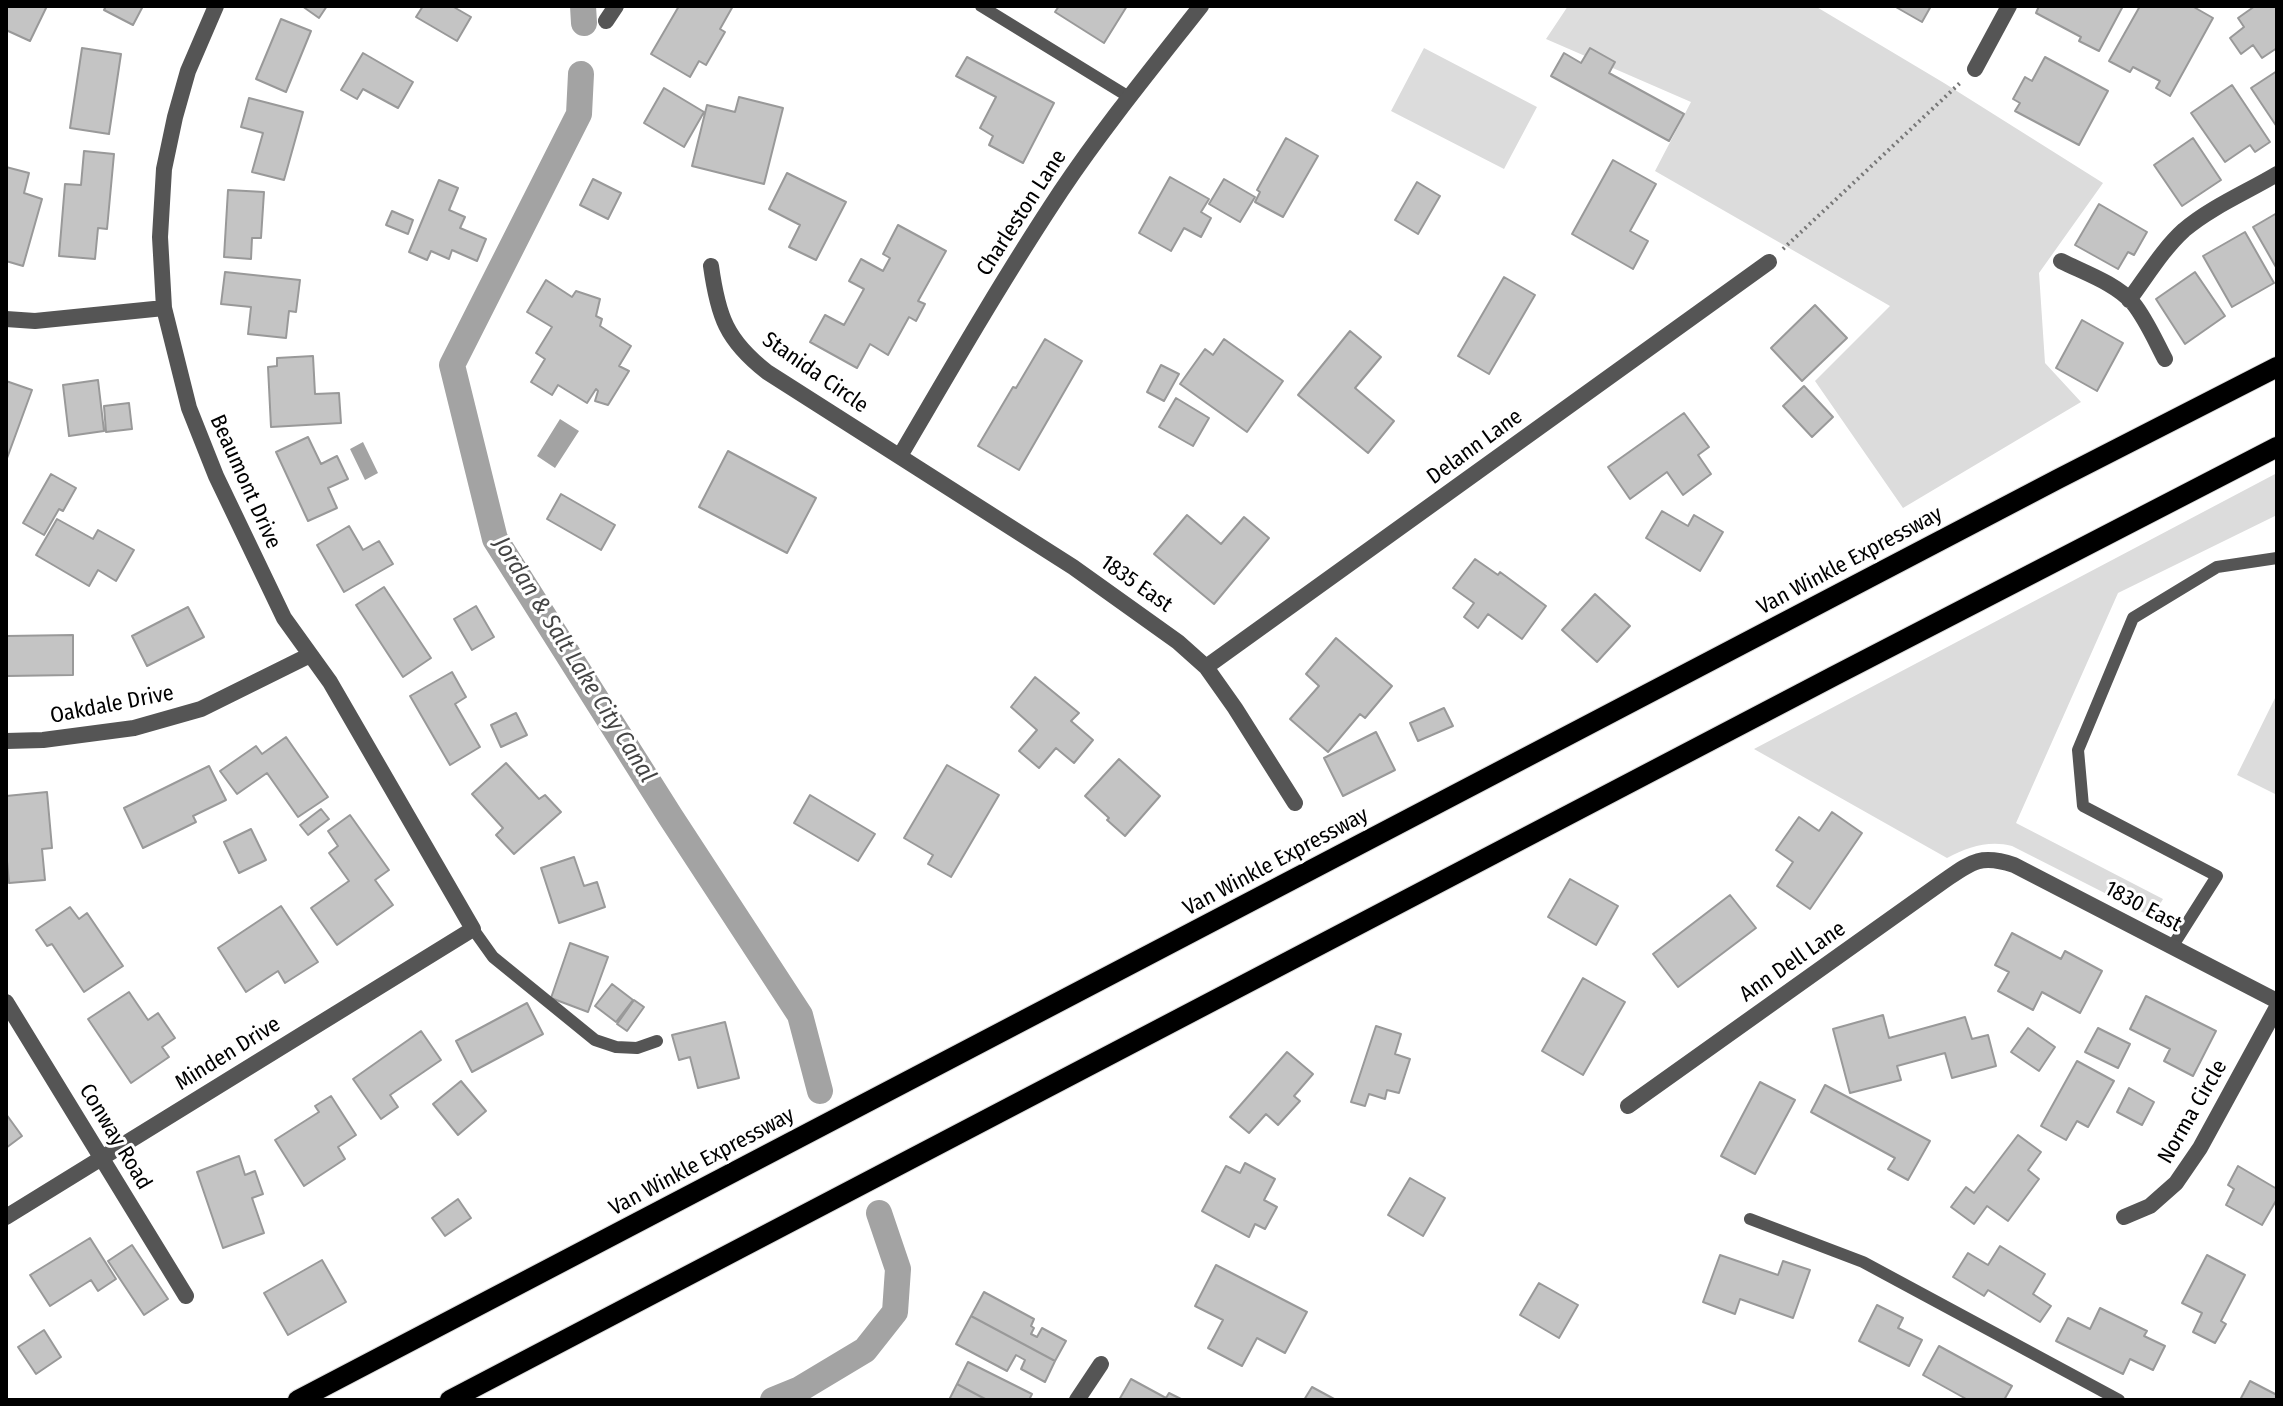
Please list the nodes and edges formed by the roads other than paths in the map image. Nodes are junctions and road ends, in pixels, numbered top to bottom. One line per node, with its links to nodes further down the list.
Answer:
1 (216, 6): 14 (street, Beaumont Drive)
2 (616, 6): 6 (street)
3 (981, 6): 8 (lane)
4 (1201, 6): 8 (street, Charleston Lane)
5 (2009, 6): 7 (street)
6 (606, 21)
7 (1975, 69)
8 (1129, 97): 19 (street, Charleston Lane)
9 (2277, 174): 13 (street)
10 (2061, 261): 13 (street)
11 (1769, 262): 22 (street, Delann Lane)
12 (711, 266): 19 (street, Stanida Circle)
13 (2129, 300): 16 (street)
14 (164, 308): 15 (street); 21 (street, Beaumont Drive)
15 (6, 319)
16 (2165, 359)
17 (2277, 367): 38 (main road, Van Winkle Expressway)
18 (2277, 447): 39 (main road)
19 (900, 456): 22 (street, 1835 East)
20 (2277, 558): 27 (lane)
21 (310, 655): 23 (street, Oakdale Drive); 26 (street, Beaumont Drive)
22 (1206, 667): 24 (street, 1835 East)
23 (6, 741)
24 (1295, 803)
25 (1987, 858): 27 (street, 1830 East); 31 (street, Ann Dell Lane)
26 (473, 929): 30 (lane); 32 (street, Minden Drive)
27 (2172, 947): 29 (street, 1830 East)
28 (6, 1002): 32 (street, Conway Road)
29 (2277, 1004): 34 (street, Norma Circle)
30 (657, 1041)
31 (1628, 1106)
32 (101, 1158): 33 (street, Minden Drive); 36 (street, Conway Road)
33 (6, 1217)
34 (2124, 1217)
35 (1750, 1219): 41 (lane)
36 (186, 1296)
37 (1101, 1364): 40 (street)
38 (298, 1400)
39 (450, 1400)
40 (1077, 1400)
41 (2119, 1400)

